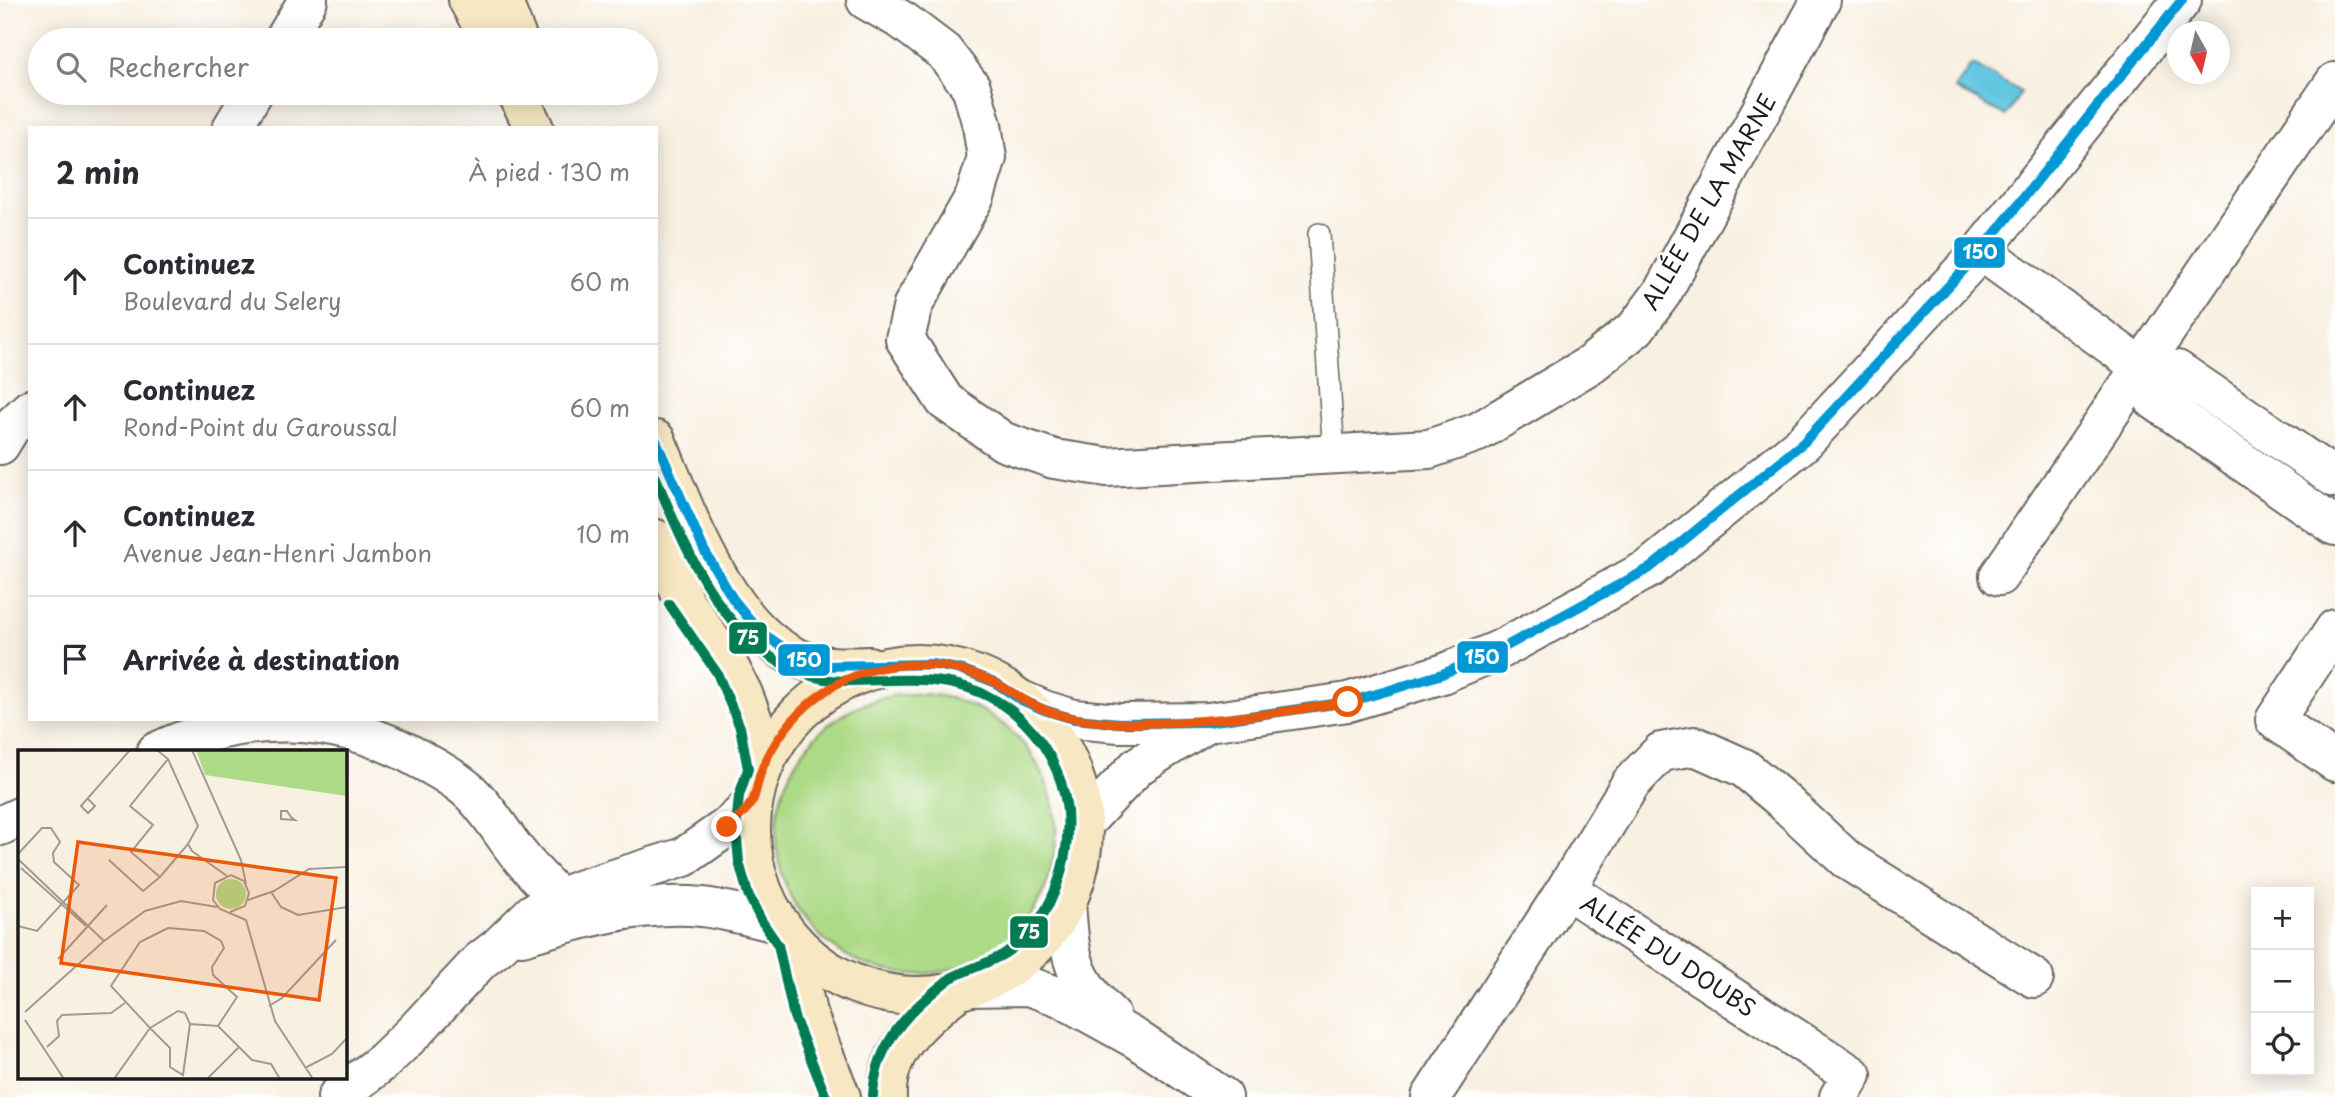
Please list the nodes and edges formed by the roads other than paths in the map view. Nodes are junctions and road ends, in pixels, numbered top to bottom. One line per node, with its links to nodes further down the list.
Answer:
1 (308, 0): 7 (street)
2 (468, 0): 8 (main road)
3 (502, 0): 9 (main road)
4 (866, 0): 23 (street, ALLÉE DE LA MARNE)
5 (1821, 0): 23 (street, ALLÉE DE LA MARNE)
6 (2182, 0): 18 (street)
7 (291, 28)
8 (483, 28)
9 (513, 28)
10 (2335, 82): 19 (street)
11 (246, 105): 14 (street)
12 (523, 105): 15 (main road)
13 (542, 105): 16 (main road)
14 (233, 126)
15 (533, 126)
16 (548, 126)
17 (1319, 234): 23 (lane)
18 (1981, 251): 19 (street); 31 (street)
19 (2141, 367): 24 (street); 25 (street); 27 (street)
20 (28, 411): 21 (street)
21 (0, 444)
22 (658, 445): 29 (main road)
23 (1334, 455)
24 (2335, 478)
25 (2335, 526)
26 (658, 544): 34 (main road)
27 (1999, 576)
28 (2335, 629): 33 (street)
29 (899, 664): 30 (main road); 34 (main road)
30 (1021, 700): 31 (street); 36 (main road)
31 (1208, 722): 36 (street)
32 (160, 750): 39 (street)
33 (2335, 762)
34 (757, 784): 39 (street); 41 (main road)
35 (18, 817): 37 (street)
36 (1083, 824): 40 (main road)
37 (0, 826)
38 (1566, 890): 43 (street); 50 (street, ALLÉE DU DOUBS); 51 (street, ALLÉE DU DOUBS)
39 (559, 898): 42 (street)
40 (1066, 904): 44 (main road); 45 (street)
41 (786, 931): 42 (street); 44 (main road); 47 (main road)
42 (498, 947): 46 (street)
43 (2034, 978)
44 (964, 988): 45 (street); 48 (main road)
45 (1136, 1039): 49 (street)
46 (337, 1097)
47 (841, 1097)
48 (887, 1097)
49 (1223, 1097)
50 (1431, 1097)
51 (1839, 1097)

